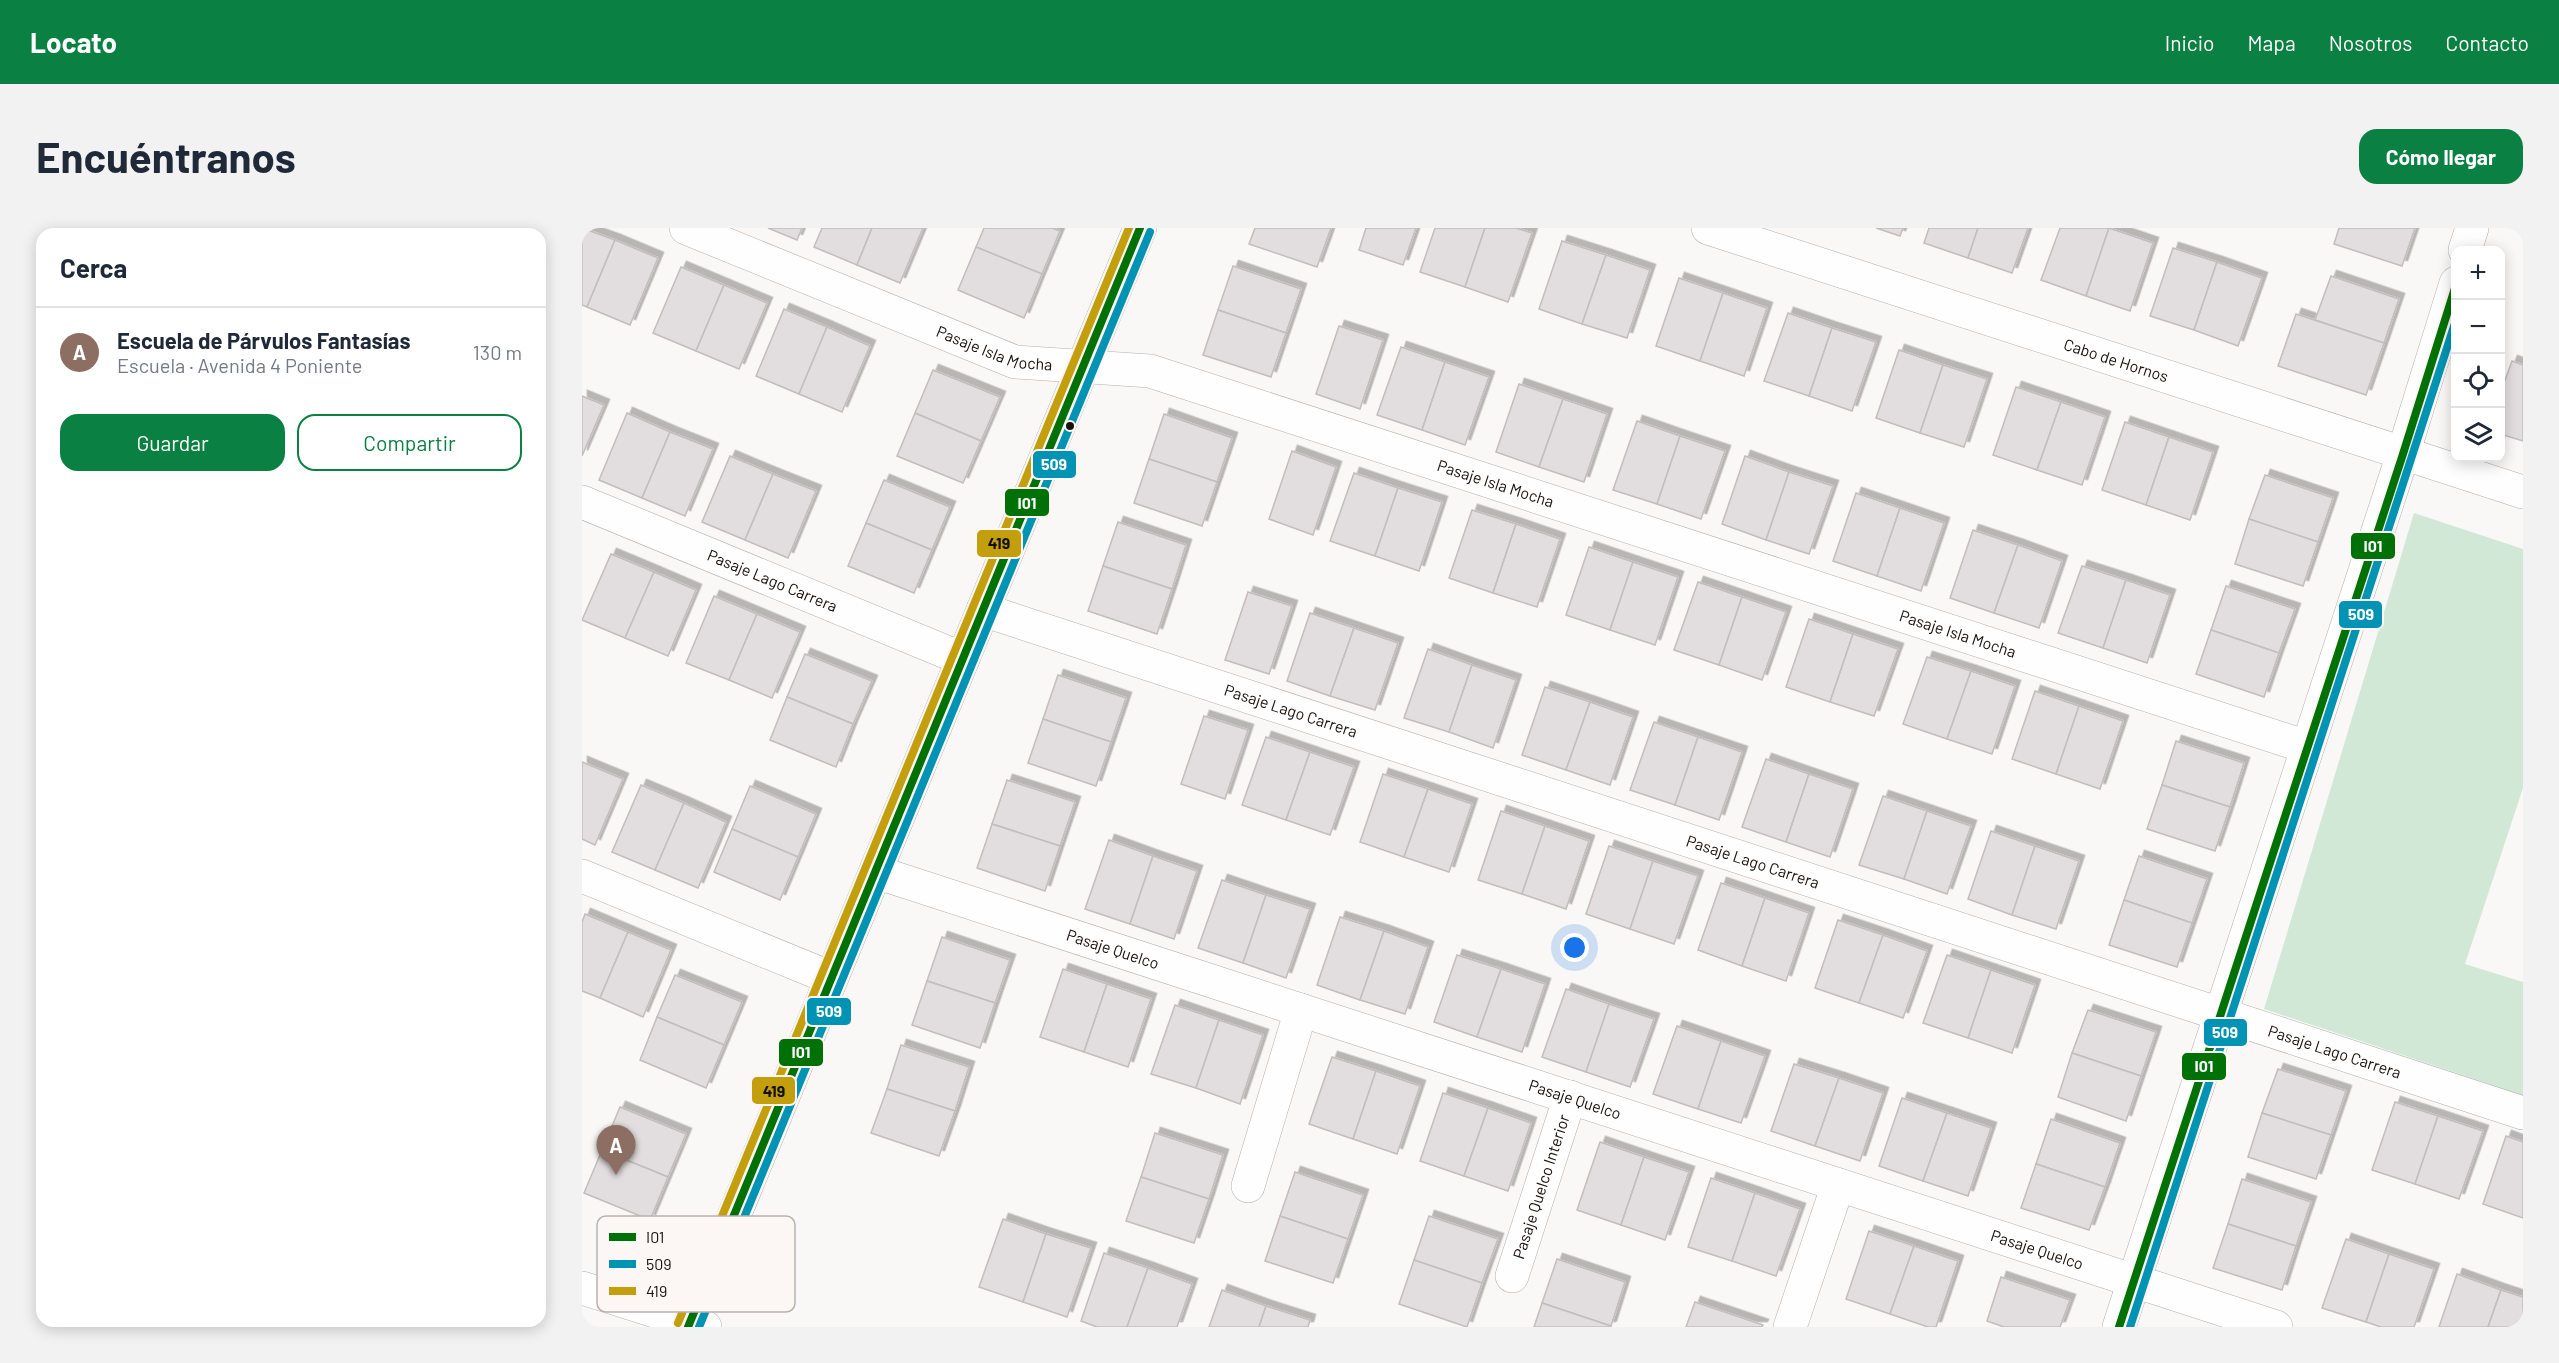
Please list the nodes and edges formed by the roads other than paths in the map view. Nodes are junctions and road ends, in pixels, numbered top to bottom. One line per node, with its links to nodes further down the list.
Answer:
1 (686, 228): 7 (street, Pasaje Isla Mocha)
2 (1140, 228): 7 (street)
3 (1708, 228): 8 (street, Cabo de Hornos)
4 (2472, 228): 5 (street)
5 (2466, 246)
6 (2451, 299): 8 (street)
7 (1083, 366): 11 (street); 13 (street, Pasaje Isla Mocha)
8 (2403, 454): 9 (street, Cabo de Hornos); 13 (street)
9 (2523, 492)
10 (582, 502): 12 (street, Pasaje Lago Carrera)
11 (983, 610): 12 (street); 18 (street, Pasaje Lago Carrera)
12 (963, 658): 14 (street)
13 (2307, 747): 18 (street)
14 (876, 872): 16 (street); 17 (street, Pasaje Quelco)
15 (582, 876): 16 (street)
16 (831, 978): 23 (street)
17 (1301, 1010): 19 (street, Pasaje Quelco); 22 (street)
18 (2221, 1014): 20 (street, Pasaje Lago Carrera); 25 (street)
19 (1570, 1097): 21 (street, Pasaje Quelco); 24 (street, Pasaje Quelco Interior)
20 (2523, 1113)
21 (1838, 1185): 25 (street, Pasaje Quelco); 31 (street)
22 (1248, 1186)
23 (738, 1216)
24 (1512, 1276)
25 (2134, 1281): 32 (street); 33 (street, Pasaje Quelco)
26 (582, 1288): 27 (street)
27 (597, 1293)
28 (653, 1312): 30 (street)
29 (700, 1312): 30 (street)
30 (695, 1326)
31 (1790, 1327)
32 (2119, 1327)
33 (2276, 1327)

